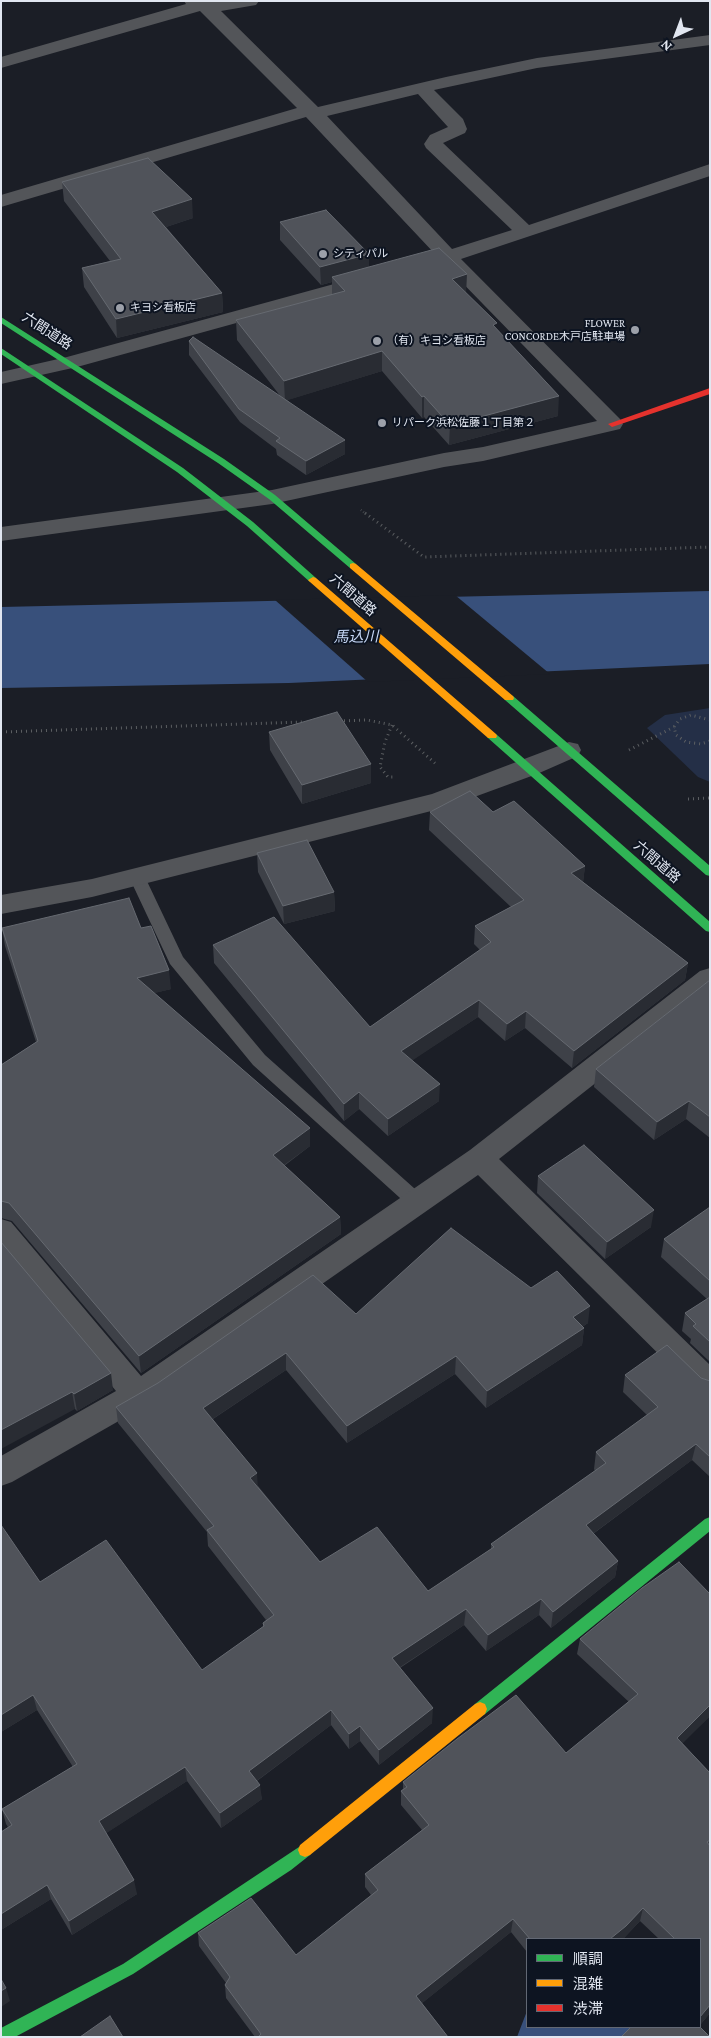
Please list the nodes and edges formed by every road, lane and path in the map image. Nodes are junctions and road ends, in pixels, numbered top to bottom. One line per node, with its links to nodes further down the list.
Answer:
1 (250, 1): 2 (street)
2 (201, 5): 4 (street); 6 (street)
3 (710, 40): 5 (street)
4 (1, 63)
5 (422, 88): 6 (street); 9 (street)
6 (312, 112): 8 (street); 10 (street)
7 (710, 170): 9 (street)
8 (1, 201)
9 (525, 232): 10 (street)
10 (448, 257): 13 (street); 17 (street)
11 (1, 319): 13 (street, 六間道路)
12 (1, 350): 14 (street, 六間道路)
13 (70, 363): 14 (street); 18 (street, 六間道路)
14 (33, 371): 15 (street); 19 (street, 六間道路)
15 (1, 378)
16 (710, 391): 17 (street)
17 (612, 424): 18 (street)
18 (272, 497): 19 (street); 30 (street, 六間道路)
19 (222, 503): 21 (street); 33 (street, 六間道路)
20 (359, 508): 22 (path)
21 (1, 534)
22 (710, 547)
23 (710, 718): 27 (path)
24 (337, 721): 26 (path)
25 (308, 722): 28 (path)
26 (392, 725): 32 (path); 34 (path)
27 (674, 727): 29 (path); 31 (path)
28 (1, 732)
29 (710, 741)
30 (569, 750): 33 (street); 37 (street, 六間道路)
31 (629, 750)
32 (441, 768)
33 (528, 768): 38 (street); 40 (street, 六間道路)
34 (401, 778)
35 (710, 798): 36 (path)
36 (688, 799)
37 (710, 872)
38 (137, 877): 39 (street); 43 (lane)
39 (1, 905)
40 (710, 928)
41 (710, 978): 42 (street)
42 (480, 1158): 43 (street); 45 (street)
43 (417, 1202): 46 (street)
44 (1, 1231): 46 (street)
45 (710, 1385)
46 (138, 1395): 47 (street)
47 (1, 1472)
48 (710, 1523): 49 (street)
49 (1, 2036)

